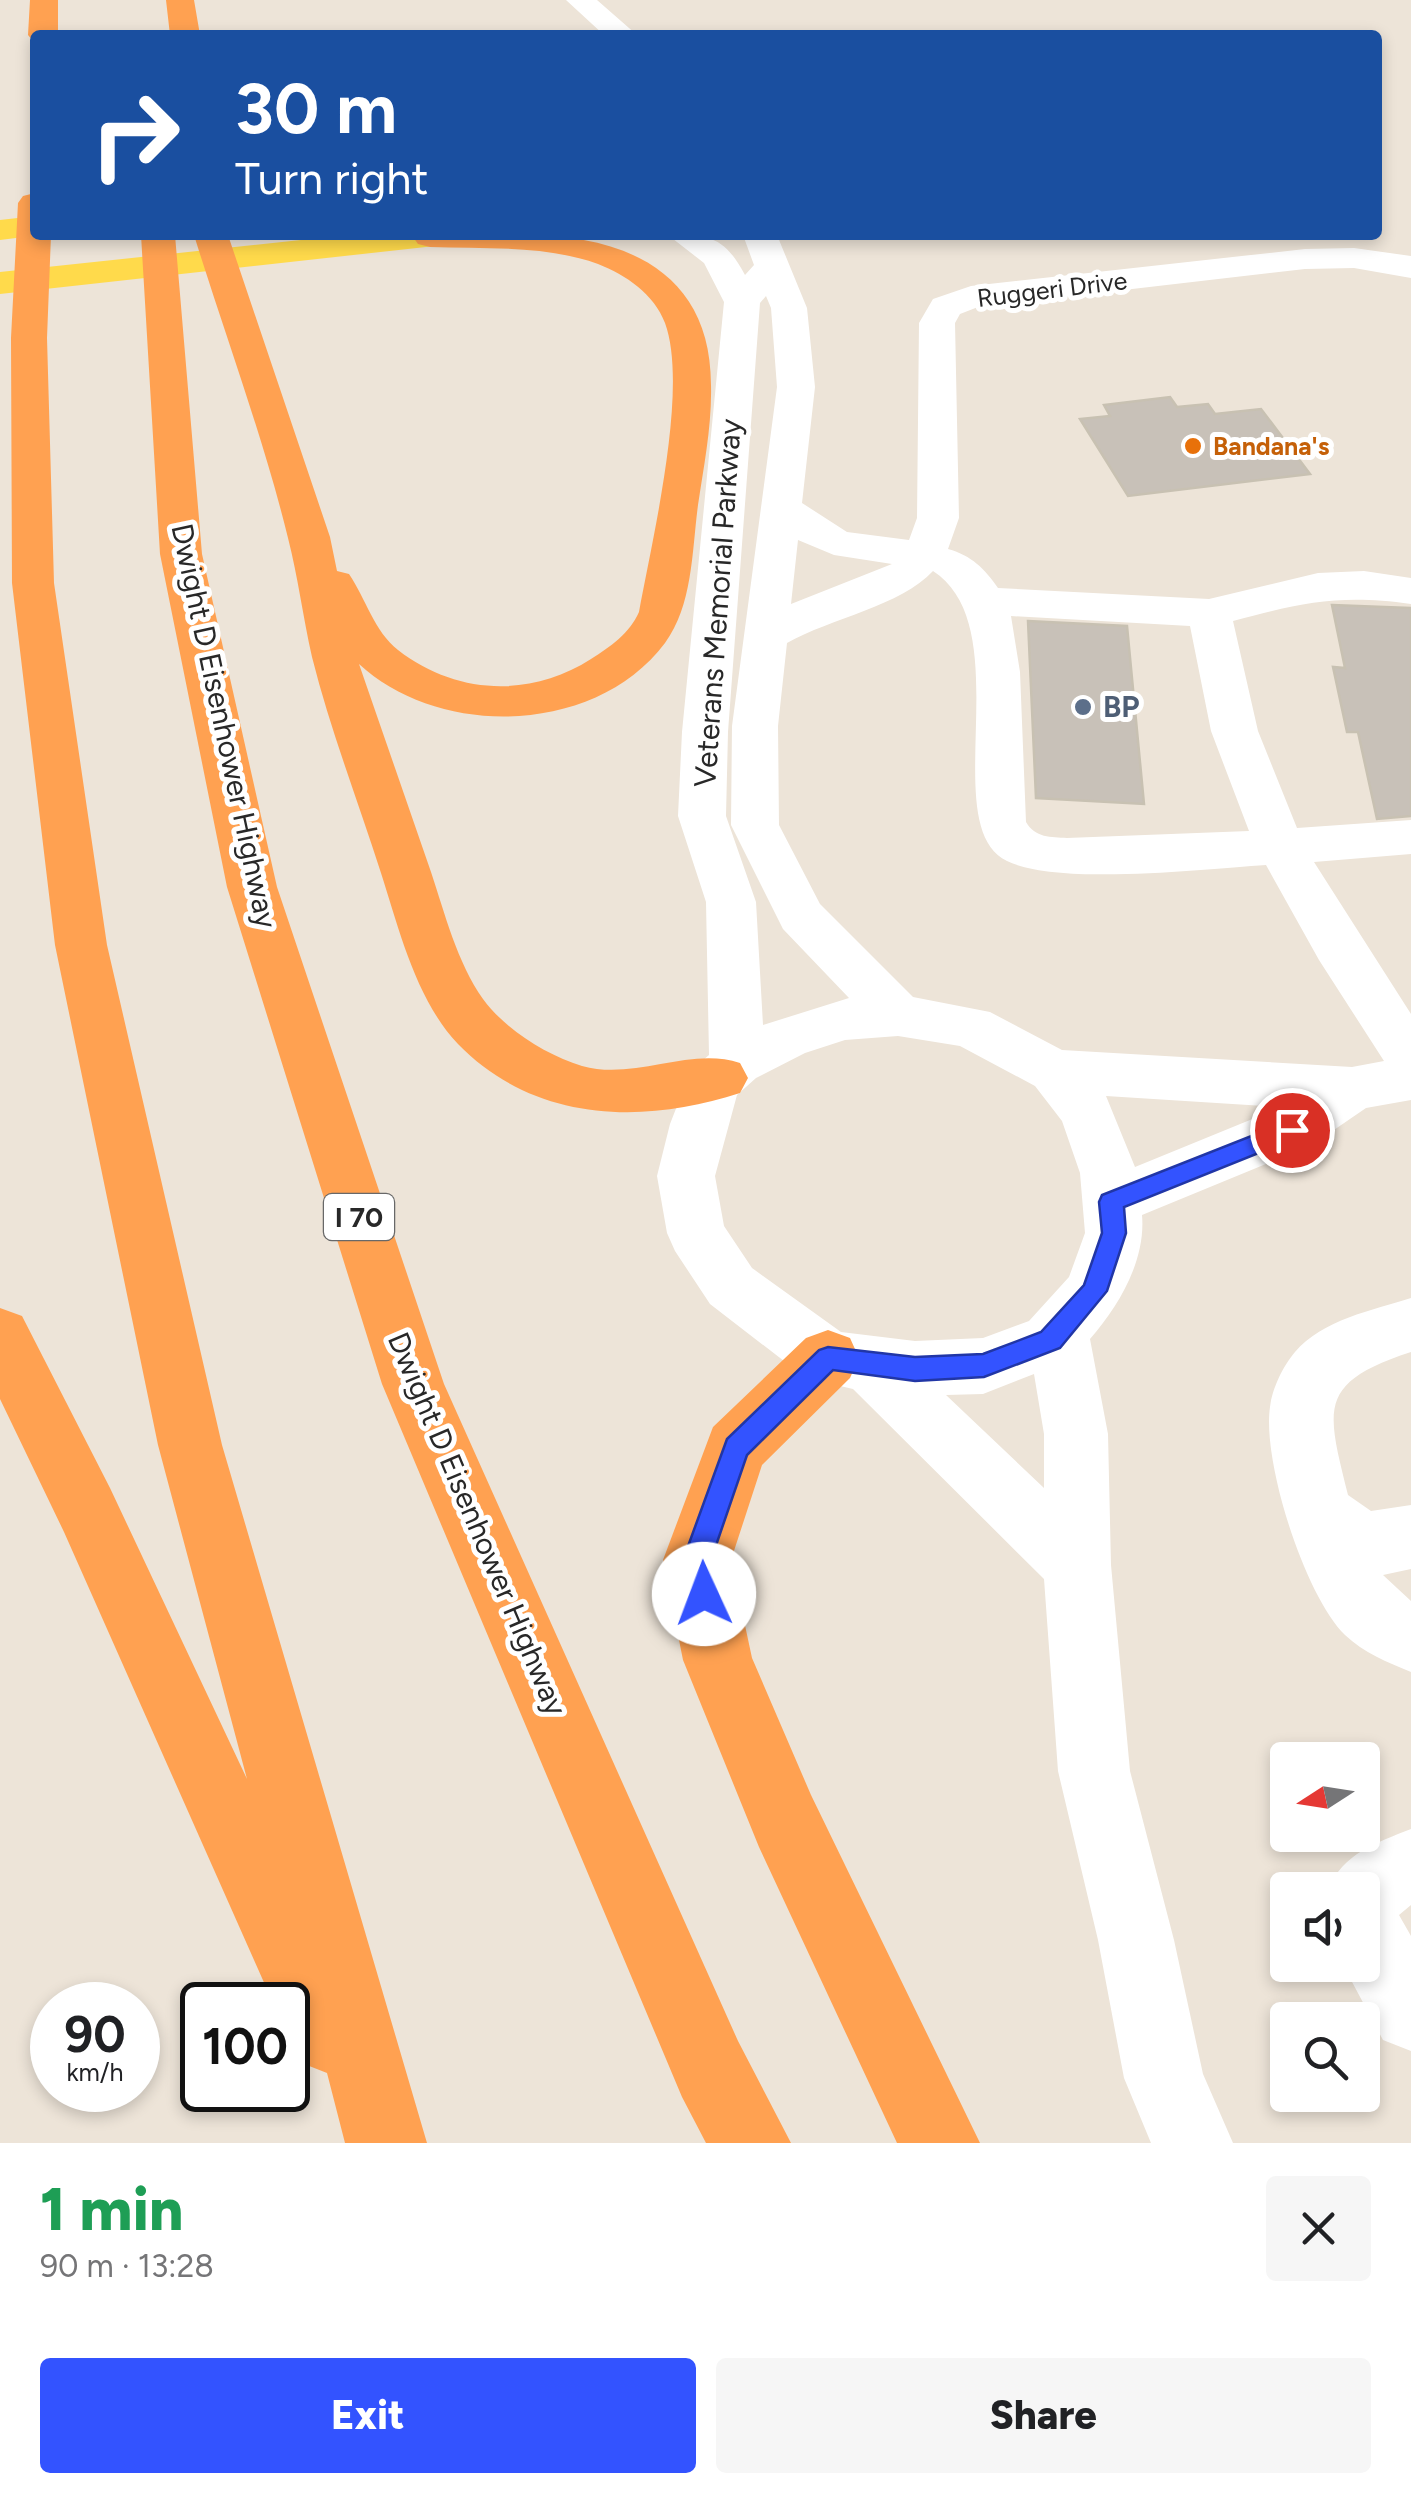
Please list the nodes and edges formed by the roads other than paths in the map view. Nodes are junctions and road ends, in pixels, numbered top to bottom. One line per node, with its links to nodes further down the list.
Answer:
1 (44, 0): 4 (highway)
2 (180, 0): 5 (highway)
3 (580, 0): 6 (street)
4 (43, 30)
5 (184, 30)
6 (616, 30)
7 (30, 227): 8 (main road)
8 (0, 230)
9 (33, 240): 47 (highway)
10 (158, 240): 48 (highway, Dwight D Eisenhower Highway / I 70)
11 (213, 240): 19 (highway)
12 (401, 240): 17 (main road)
13 (483, 240): 19 (highway)
14 (692, 240): 16 (street)
15 (1411, 267): 20 (street, Ruggeri Drive)
16 (757, 268): 18 (street, Veterans Memorial Parkway); 29 (street, Veterans Memorial Parkway)
17 (0, 283)
18 (783, 507): 20 (street); 24 (street, Veterans Memorial Parkway)
19 (309, 537): 29 (highway)
20 (926, 555): 22 (street); 24 (street)
21 (1411, 591): 23 (street)
22 (984, 601): 23 (street); 26 (street)
23 (1209, 612): 26 (street)
24 (766, 638): 27 (street, Veterans Memorial Parkway)
25 (1411, 837): 26 (street)
26 (1284, 848): 28 (street)
27 (898, 1015): 29 (street); 30 (street)
28 (1411, 1057)
29 (729, 1071): 37 (street)
30 (1054, 1071): 32 (street); 33 (street)
31 (1411, 1078): 32 (street)
32 (1352, 1089): 33 (street)
33 (1111, 1202): 35 (street)
34 (1411, 1324): 38 (street)
35 (1058, 1331): 37 (street); 40 (street)
36 (0, 1335): 46 (highway)
37 (848, 1360): 40 (street); 49 (highway)
38 (1318, 1511): 39 (street); 41 (street)
39 (1411, 1538)
40 (1077, 1564): 50 (street)
41 (1411, 1638)
42 (1411, 1866): 43 (street)
43 (1380, 1882)
44 (1380, 1956): 45 (street)
45 (1411, 2012)
46 (378, 2143)
47 (386, 2143)
48 (750, 2143)
49 (939, 2143)
50 (1192, 2143)

